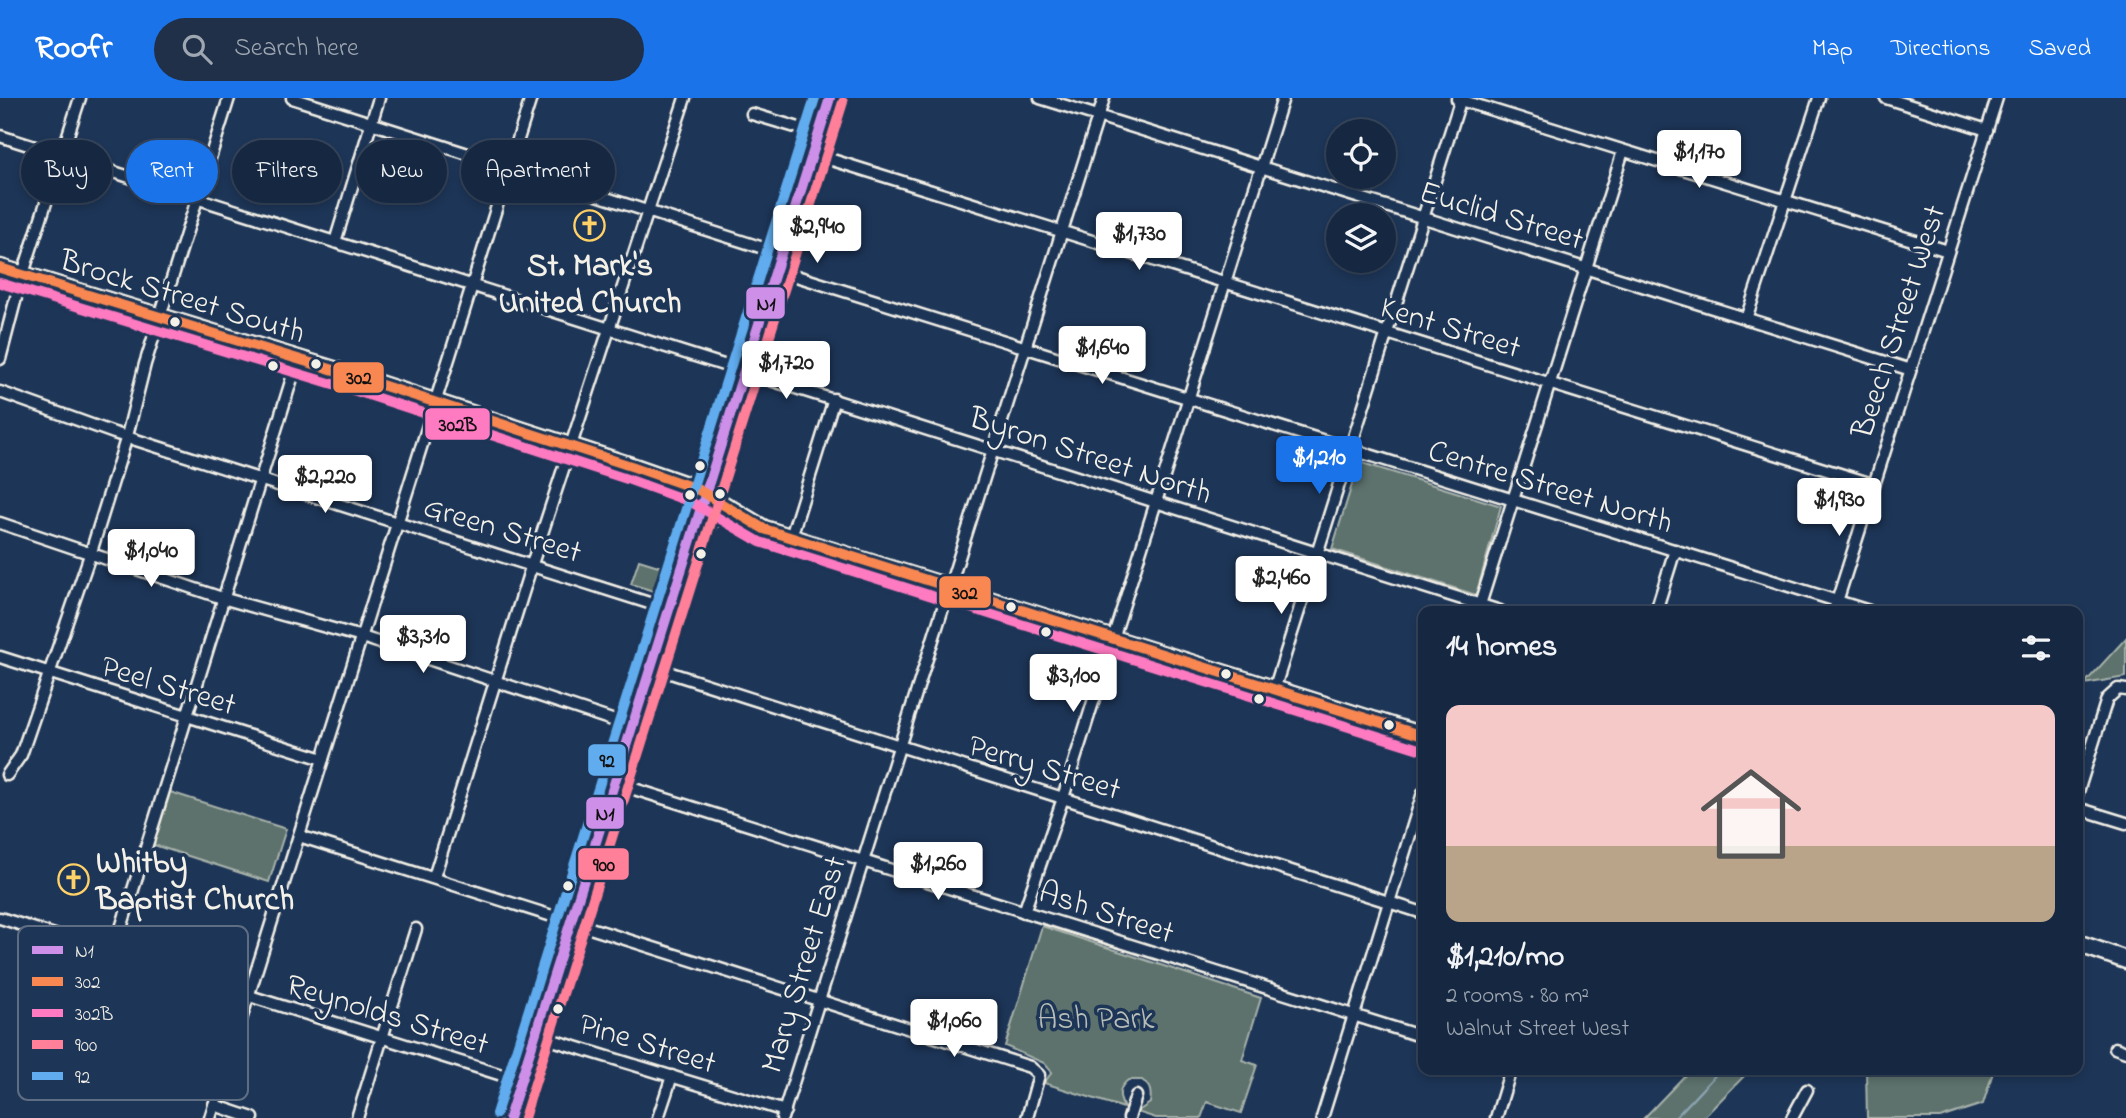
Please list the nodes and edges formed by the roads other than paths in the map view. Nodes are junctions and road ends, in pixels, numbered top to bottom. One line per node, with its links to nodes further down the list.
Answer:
1 (80, 98): 21 (street)
2 (229, 98): 22 (street)
3 (292, 98): 17 (street, Centre Street North)
4 (379, 98): 17 (street)
5 (531, 98): 23 (street)
6 (685, 98): 35 (street)
7 (830, 98): 19 (main road)
8 (1040, 98): 16 (street, Euclid Street)
9 (1104, 98): 16 (street, Mary Street East)
10 (1283, 98): 28 (street)
11 (1819, 98): 30 (street)
12 (1886, 98): 18 (street)
13 (1997, 98): 18 (street, Beech Street West)
14 (1459, 99): 26 (street); 36 (street)
15 (752, 114): 19 (street)
16 (1098, 116): 28 (street, Euclid Street); 37 (street, Mary Street East)
17 (371, 123): 25 (street, Centre Street North); 38 (street)
18 (1987, 130): 39 (street, Beech Street West)
19 (819, 134): 27 (main road)
20 (0, 136): 24 (street, Byron Street North)
21 (67, 140)
22 (216, 140)
23 (518, 140)
24 (21, 143)
25 (461, 151)
26 (1623, 151): 30 (street); 42 (street)
27 (813, 154): 37 (street, Kent Street); 40 (main road)
28 (1261, 167): 36 (street, Euclid Street); 44 (street)
29 (615, 200): 35 (street, Centre Street North)
30 (1784, 201): 39 (street); 47 (street)
31 (47, 203): 43 (street)
32 (195, 203): 46 (street)
33 (213, 203): 38 (street, Byron Street North)
34 (498, 203): 45 (street)
35 (647, 210): 40 (street, Centre Street North); 48 (street)
36 (1423, 217): 42 (street, Euclid Street); 49 (street)
37 (1062, 231): 44 (street, Kent Street); 50 (street, Mary Street East)
38 (335, 242): 45 (street, Byron Street North)
39 (1948, 251): 53 (street, Beech Street West)
40 (780, 262): 50 (street, Centre Street North); 54 (main road)
41 (0, 268): 43 (main road, Brock Street South)
42 (1587, 268): 47 (street, Euclid Street); 55 (street)
43 (23, 276): 46 (main road, Brock Street South); 51 (street)
44 (1225, 282): 49 (street, Kent Street); 57 (street)
45 (471, 285): 48 (street, Byron Street North); 59 (street)
46 (159, 318): 52 (main road, Brock Street South); 60 (street)
47 (1746, 319): 53 (street, Euclid Street)
48 (608, 329): 54 (street, Byron Street North); 61 (street)
49 (1387, 333): 55 (street, Kent Street); 62 (street)
50 (1025, 346): 57 (street, Centre Street North); 63 (street, Mary Street East)
51 (0, 359)
52 (298, 359): 59 (main road, Brock Street South); 64 (street)
53 (1908, 369): 65 (street, Beech Street West)
54 (746, 373): 58 (street, Byron Street North); 66 (main road)
55 (1549, 384): 65 (street, Kent Street); 68 (street)
56 (0, 391): 60 (street, Green Street)
57 (1188, 397): 62 (street, Centre Street North); 67 (street)
58 (834, 399): 63 (street, Byron Street North); 72 (street)
59 (434, 403): 61 (main road, Brock Street South); 71 (street)
60 (127, 436): 64 (street, Green Street); 75 (street)
61 (571, 448): 66 (main road, Brock Street South); 77 (street)
62 (1350, 449): 68 (street, Centre Street North); 76 (street)
63 (992, 450): 67 (street, Byron Street North); 78 (street, Mary Street East)
64 (261, 479): 71 (street, Green Street); 79 (street)
65 (1872, 484): 83 (street, Beech Street West)
66 (708, 495): 69 (main road, Brock Street South); 73 (main road)
67 (1154, 501): 76 (street, Byron Street North); 86 (street)
68 (1513, 501): 74 (street, Centre Street North); 81 (street)
69 (735, 512): 72 (main road, Brock Street South); 73 (main road)
70 (0, 523): 75 (street)
71 (398, 523): 77 (street, Green Street); 85 (street)
72 (790, 537): 78 (main road, Brock Street South)
73 (692, 544): 84 (main road)
74 (1675, 550): 82 (street); 83 (street, Centre Street North)
75 (91, 552): 79 (street); 89 (street)
76 (1317, 553): 80 (street, Byron Street North); 91 (street)
77 (532, 564): 84 (street, Green Street); 90 (street)
78 (951, 586): 86 (main road, Brock Street South); 96 (street, Mary Street East)
79 (222, 598): 85 (street); 93 (street)
80 (1473, 606)
81 (1480, 606)
82 (1658, 606)
83 (1835, 606)
84 (671, 610): 88 (main road)
85 (362, 637): 90 (street); 97 (street)
86 (1111, 638): 91 (main road, Brock Street South); 101 (street)
87 (0, 657): 89 (street, Peel Street)
88 (652, 667): 94 (main road); 96 (street, Perry Street)
89 (49, 674): 93 (street, Peel Street); 98 (street)
90 (495, 683): 94 (street); 107 (street)
91 (1274, 690): 95 (main road, Brock Street South)
92 (2122, 690): 99 (street)
93 (185, 716): 97 (street, Peel Street); 114 (street)
94 (633, 727): 100 (main road)
95 (1418, 734)
96 (898, 748): 101 (street, Perry Street); 106 (street, Mary Street East)
97 (323, 759): 105 (street)
98 (7, 775)
99 (2083, 776)
100 (615, 783): 106 (street, Ash Street); 112 (main road)
101 (1063, 798): 108 (street, Perry Street); 110 (street)
102 (1418, 808): 108 (street)
103 (2083, 809): 104 (street)
104 (2126, 823)
105 (299, 836): 107 (street); 118 (street)
106 (862, 861): 110 (street, Ash Street); 120 (street, Mary Street East)
107 (434, 877): 112 (street)
108 (1387, 902): 109 (street, Perry Street); 121 (street)
109 (1418, 911)
110 (1024, 912): 121 (street, Ash Street)
111 (0, 918): 113 (street, Reynolds Street)
112 (571, 922): 120 (street); 122 (main road)
113 (25, 926)
114 (121, 926)
115 (416, 929): 124 (street)
116 (2083, 945): 117 (main road)
117 (2126, 960)
118 (248, 994)
119 (248, 997): 124 (street, Reynolds Street)
120 (819, 1000): 134 (street, Mary Street East); 140 (street)
121 (1353, 1017): 123 (street, Ash Street); 142 (street)
122 (536, 1035): 128 (street, Pine Street); 129 (main road)
123 (1418, 1036)
124 (383, 1038): 129 (street, Reynolds Street); 137 (street)
125 (2115, 1048): 126 (street)
126 (2126, 1052)
127 (1509, 1075): 143 (street)
128 (672, 1076): 134 (street, Pine Street); 139 (street)
129 (520, 1081): 138 (main road)
130 (1807, 1090): 144 (street)
131 (1136, 1096): 141 (street)
132 (216, 1100): 133 (street)
133 (214, 1105): 135 (street); 136 (street)
134 (786, 1116)
135 (210, 1118)
136 (253, 1118)
137 (357, 1118)
138 (509, 1118)
139 (658, 1118)
140 (1027, 1118)
141 (1129, 1118)
142 (1322, 1118)
143 (1496, 1118)
144 (1792, 1118)

